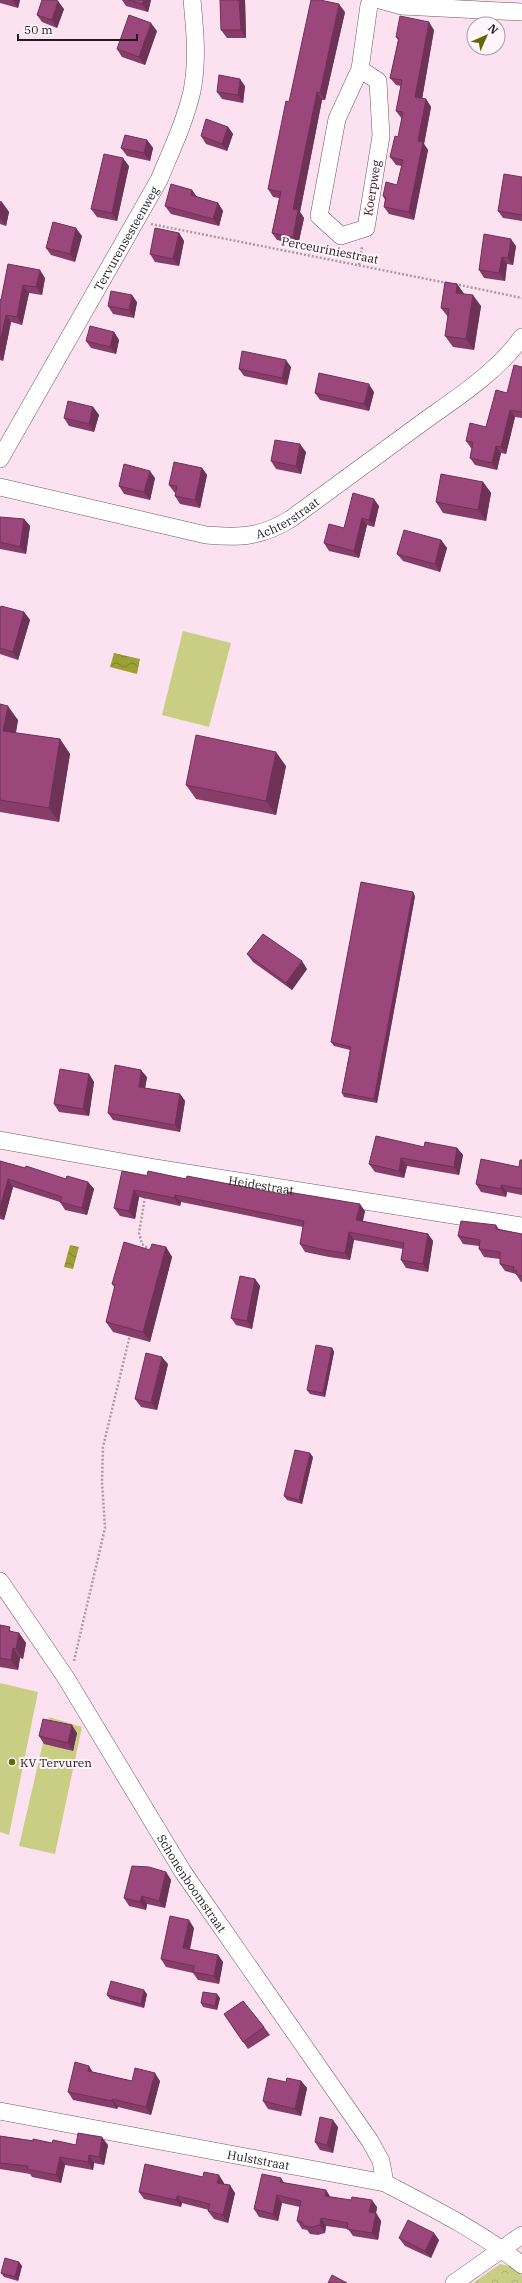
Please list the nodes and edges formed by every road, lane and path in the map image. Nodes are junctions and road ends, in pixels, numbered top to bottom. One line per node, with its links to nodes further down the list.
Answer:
1 (192, 0): 6 (street, Tervurensesteenweg)
2 (372, 0): 5 (street, Koerpweg)
3 (380, 0): 4 (street)
4 (522, 12)
5 (360, 69): 5 (street, Koerpweg)
6 (135, 221): 7 (path, Perceuriniestraat); 9 (street, Tervurensesteenweg)
7 (522, 298)
8 (522, 337): 10 (street, Achterstraat)
9 (0, 459)
10 (0, 487)
11 (0, 1140): 12 (street, Heidestraat)
12 (150, 1167): 13 (street, Heidestraat); 14 (path)
13 (522, 1226)
14 (148, 1258)
15 (130, 1333): 17 (path)
16 (0, 1581): 17 (street, Schonenboomstraat)
17 (66, 1678): 19 (street, Schonenboomstraat)
18 (0, 2111): 19 (street, Hulststraat)
19 (385, 2183): 21 (street, Hulststraat)
20 (522, 2235): 21 (street)
21 (502, 2249): 22 (street); 23 (street)
22 (522, 2264)
23 (454, 2283)

